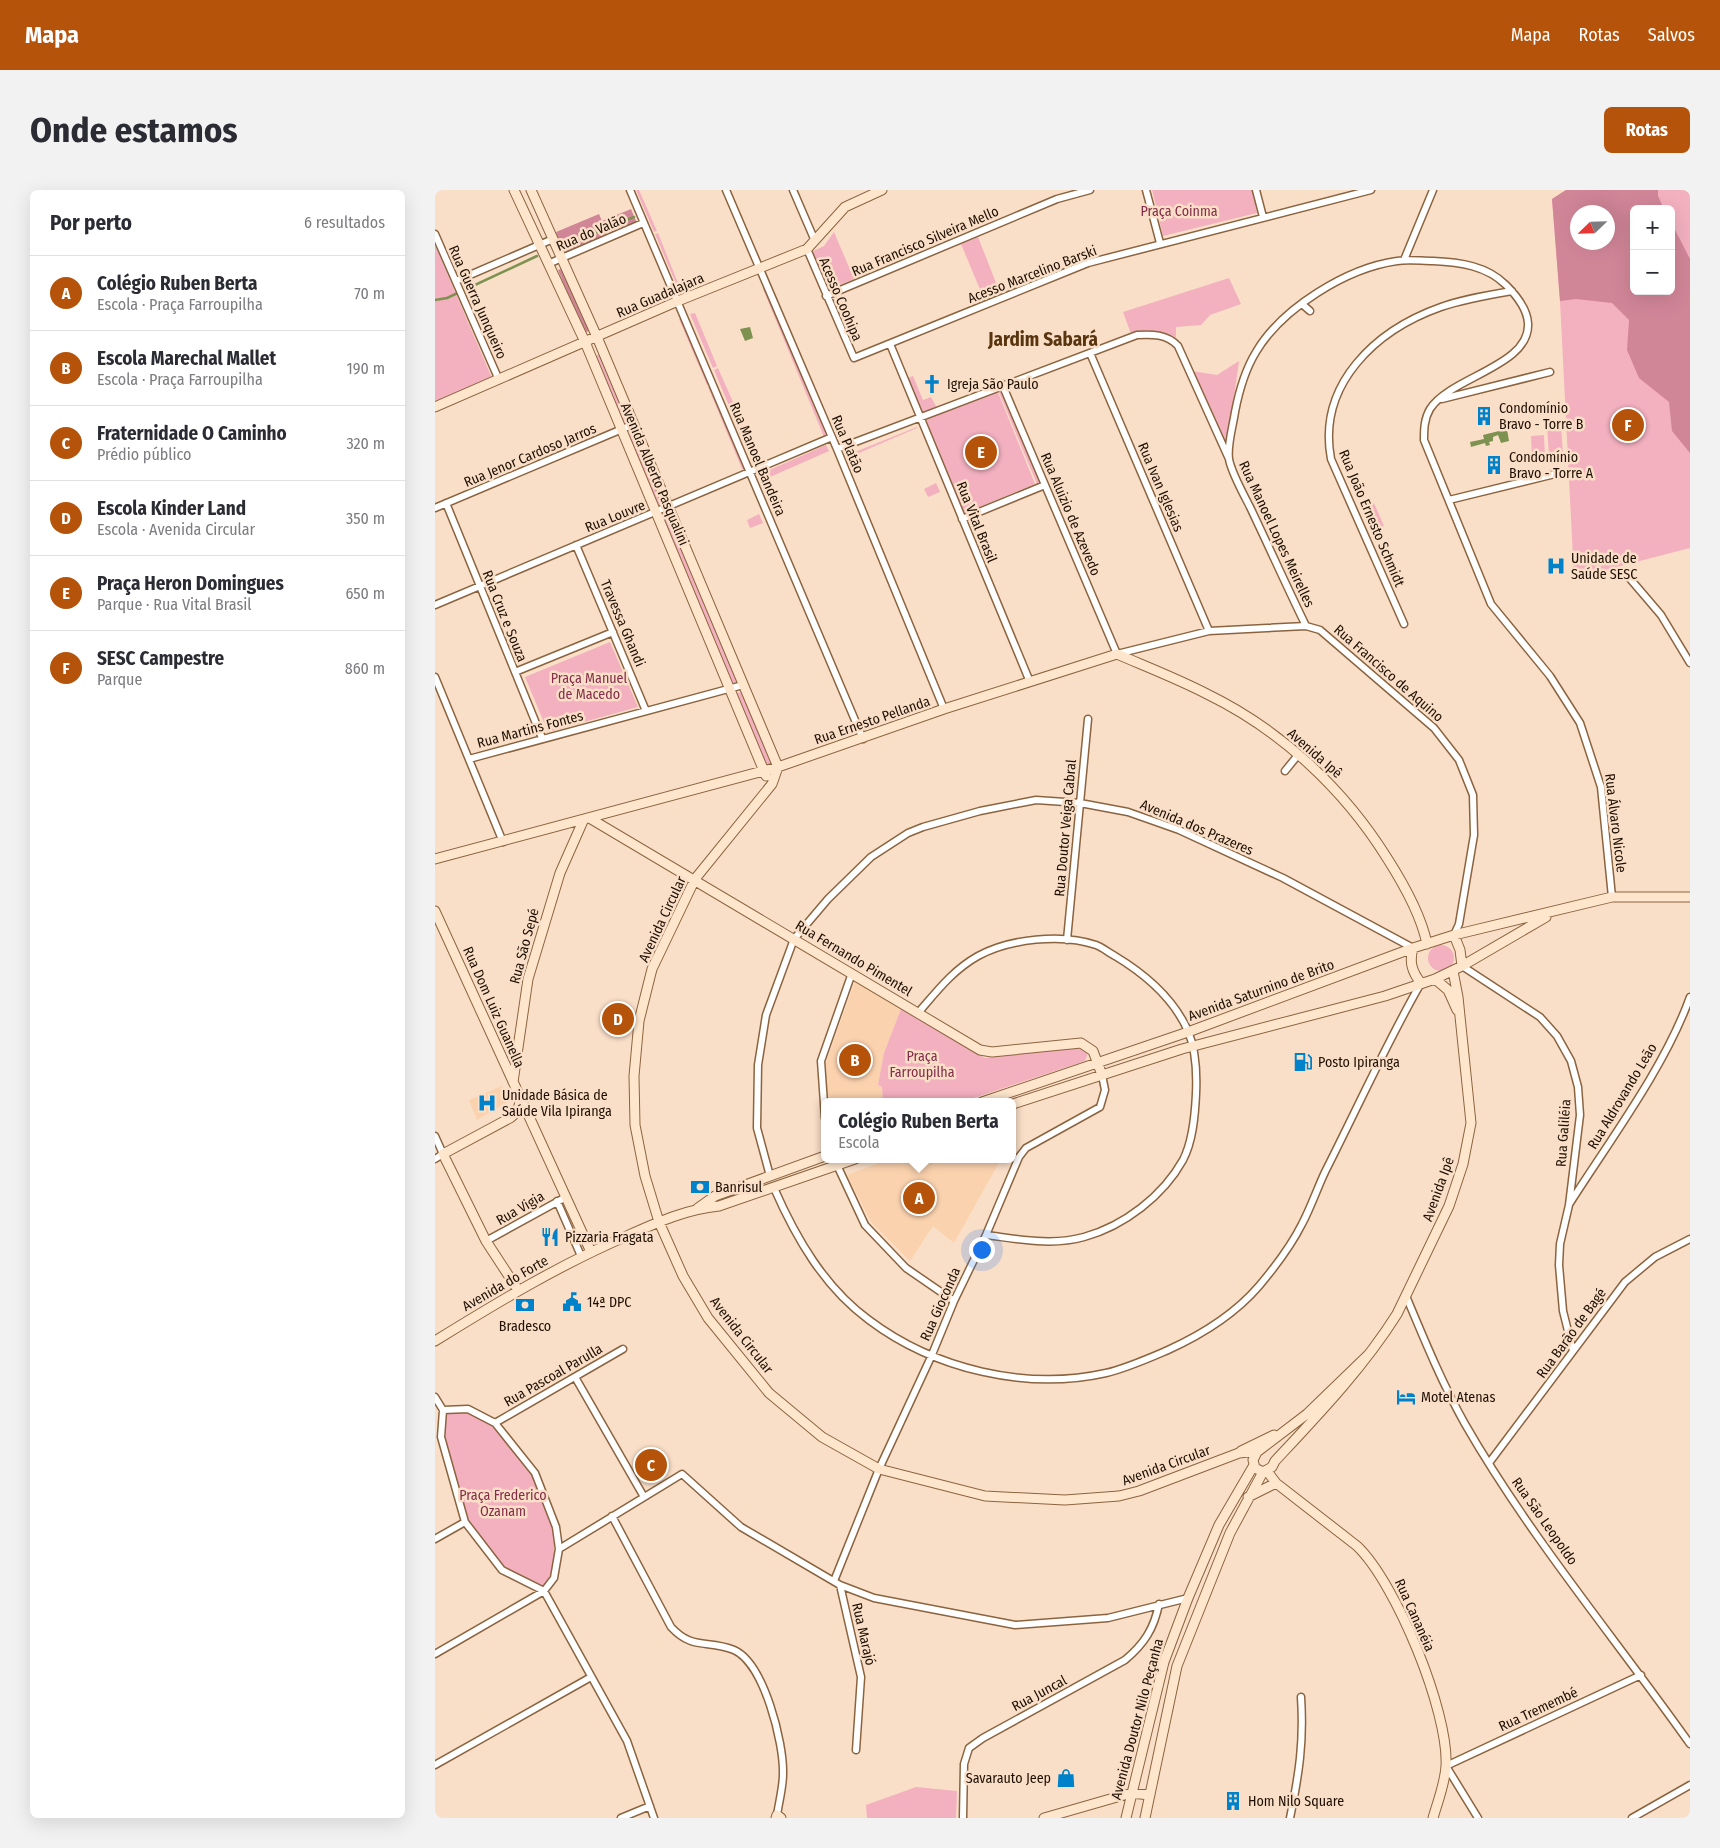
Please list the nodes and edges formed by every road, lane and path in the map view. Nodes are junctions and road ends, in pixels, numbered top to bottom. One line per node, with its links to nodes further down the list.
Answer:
1 (514, 190): 18 (main road, Avenida Alberto Pasqualini)
2 (531, 190): 15 (main road, Avenida Alberto Pasqualini)
3 (630, 190): 13 (street, Rua Manoel Bandeira)
4 (726, 190): 23 (street, Rua Platão)
5 (793, 190): 16 (street, Acesso Coohipa)
6 (882, 190): 16 (main road, Rua Guadalajara)
7 (1090, 190): 26 (street, Rua Francisco Silveira Mello)
8 (1146, 190): 17 (street)
9 (1256, 190): 12 (street)
10 (1371, 190): 12 (street, Acesso Marcelino Barski)
11 (1433, 190): 21 (street)
12 (1263, 217): 17 (street, Acesso Marcelino Barski)
13 (643, 223): 20 (street, Rua do Valão); 27 (street, Rua Manoel Bandeira)
14 (435, 234): 24 (street, Rua Guerra Junqueiro)
15 (553, 239): 18 (street, Rua do Valão); 20 (main road, Avenida Alberto Pasqualini)
16 (815, 241): 19 (main road, Rua Guadalajara)
17 (1160, 243): 32 (street, Acesso Marcelino Barski)
18 (539, 245): 22 (main road, Avenida Alberto Pasqualini); 24 (street, Rua do Valão)
19 (807, 249): 23 (main road, Rua Guadalajara); 26 (street, Acesso Coohipa)
20 (561, 257): 22 (street, Rua do Valão); 30 (main road, Avenida Alberto Pasqualini)
21 (1404, 260): 25 (street, Rua Manoel Lopes Meirelles); 28 (street, Rua Manoel Lopes Meirelles)
22 (548, 264): 31 (main road, Avenida Alberto Pasqualini)
23 (759, 269): 27 (main road, Rua Guadalajara); 43 (street, Rua Platão)
24 (456, 282): 36 (street, Rua Guerra Junqueiro)
25 (1512, 291): 38 (street, Rua Manoel Lopes Meirelles); 59 (street, Rua João Ernesto Schmidt)
26 (826, 296): 34 (street, Acesso Coohipa)
27 (678, 301): 30 (main road, Rua Guadalajara); 46 (street, Rua Manoel Bandeira)
28 (1302, 304): 29 (street); 45 (street, Rua Manoel Lopes Meirelles)
29 (1311, 311)
30 (597, 337): 31 (main road, Rua Guadalajara); 41 (main road, Avenida Alberto Pasqualini)
31 (585, 342): 36 (main road, Rua Guadalajara); 42 (main road, Avenida Alberto Pasqualini)
32 (890, 344): 34 (street, Acesso Marcelino Barski); 40 (street, Rua Vital Brasil)
33 (1089, 352): 37 (street); 45 (street); 62 (street, Rua Ivan Iglesias)
34 (853, 358)
35 (1550, 372): 38 (street)
36 (499, 380): 39 (main road, Rua Guadalajara)
37 (1002, 384): 40 (street); 48 (street, Rua Aluizio de Azevedo)
38 (1439, 400): 49 (street, Rua Álvaro Nicole)
39 (435, 408)
40 (921, 418): 44 (street); 54 (street, Rua Vital Brasil)
41 (634, 424): 42 (street, Rua Jenor Cardoso Jarros); 51 (main road, Avenida Alberto Pasqualini)
42 (621, 430): 50 (street, Rua Jenor Cardoso Jarros); 53 (main road, Avenida Alberto Pasqualini)
43 (832, 437): 44 (street, Rua Platão); 46 (street, Rua Louvre)
44 (837, 449): 71 (street, Rua Platão)
45 (1229, 460): 60 (street, Rua Manoel Lopes Meirelles)
46 (750, 472): 51 (street, Rua Louvre); 75 (street, Rua Manoel Bandeira)
47 (1555, 474): 49 (street)
48 (1045, 485): 54 (street); 64 (street, Rua Aluizio de Azevedo)
49 (1449, 500): 87 (street, Rua Álvaro Nicole)
50 (446, 503): 52 (street, Rua Jenor Cardoso Jarros); 57 (street, Rua Cruz e Souza)
51 (669, 507): 53 (street, Rua Louvre); 69 (main road, Avenida Alberto Pasqualini)
52 (435, 508)
53 (656, 512): 55 (street, Rua Louvre); 70 (main road, Avenida Alberto Pasqualini)
54 (962, 519): 68 (street, Rua Vital Brasil)
55 (576, 545): 57 (street, Rua Louvre); 63 (street, Travessa Ghandi)
56 (1626, 574): 65 (street)
57 (479, 586): 58 (street, Rua Louvre); 66 (street, Rua Cruz e Souza)
58 (435, 605)
59 (1403, 624)
60 (1306, 626): 61 (street, Rua Ernesto Pellanda); 62 (street, Rua Ernesto Pellanda)
61 (1320, 630): 91 (street, Rua Francisco de Aquino)
62 (1209, 631): 64 (street, Rua Ernesto Pellanda)
63 (613, 632): 66 (street); 72 (street, Travessa Ghandi)
64 (1117, 654): 68 (main road, Rua Ernesto Pellanda); 76 (main road, Avenida Ipê)
65 (1690, 663)
66 (515, 672): 74 (street, Rua Cruz e Souza)
67 (435, 677): 77 (street)
68 (1030, 682): 71 (main road, Rua Ernesto Pellanda)
69 (743, 685): 70 (street, Rua Martins Fontes); 78 (main road, Avenida Alberto Pasqualini)
70 (729, 689): 72 (street, Rua Martins Fontes); 79 (main road, Avenida Alberto Pasqualini)
71 (944, 709): 75 (main road, Rua Ernesto Pellanda)
72 (646, 711): 74 (street, Rua Martins Fontes)
73 (1088, 719): 82 (street, Rua Doutor Veiga Cabral)
74 (542, 738): 77 (street, Rua Martins Fontes)
75 (863, 739): 78 (main road, Rua Ernesto Pellanda)
76 (1298, 755): 80 (street); 94 (main road, Avenida Ipê)
77 (469, 759): 84 (street)
78 (778, 767): 79 (main road, Rua Ernesto Pellanda); 81 (main road, Avenida Circular)
79 (763, 771): 81 (main road); 83 (main road, Rua Ernesto Pellanda)
80 (1285, 771)
81 (772, 784): 86 (main road, Avenida Circular)
82 (1080, 803): 92 (street, Avenida dos Prazeres); 93 (street, Rua Doutor Veiga Cabral); 95 (street, Avenida dos Prazeres)
83 (587, 820): 84 (main road, Rua Ernesto Pellanda); 86 (main road, Rua Fernando Pimentel); 108 (main road, Rua São Sepé)
84 (503, 842): 85 (main road, Rua Ernesto Pellanda)
85 (435, 859)
86 (695, 879): 92 (main road, Rua Fernando Pimentel); 125 (main road, Avenida Circular)
87 (1611, 897): 88 (main road, Avenida Saturnino de Brito); 90 (main road, Avenida Saturnino de Brito)
88 (1690, 897)
89 (435, 911): 108 (main road, Rua Dom Luiz Guanella)
90 (1552, 913): 91 (main road, Avenida Saturnino de Brito); 96 (main road, Avenida Saturnino de Brito)
91 (1454, 935): 94 (main road, Avenida Saturnino de Brito); 96 (main road)
92 (794, 939): 98 (main road, Rua Fernando Pimentel); 119 (street, Avenida dos Prazeres)
93 (1067, 940): 102 (street); 104 (street)
94 (1427, 944): 95 (main road, Avenida Saturnino de Brito)
95 (1413, 948): 100 (main road); 104 (main road, Avenida Saturnino de Brito)
96 (1462, 966): 97 (main road, Avenida Saturnino de Brito); 123 (street, Rua Galiléia)
97 (1453, 971): 99 (main road, Avenida Saturnino de Brito); 103 (main road, Avenida Ipê)
98 (852, 974): 102 (main road, Rua Fernando Pimentel); 109 (street)
99 (1435, 979): 100 (main road, Avenida Saturnino de Brito); 103 (main road, Avenida Ipê)
100 (1421, 983): 105 (main road, Avenida Saturnino de Brito); 138 (street)
101 (1690, 997): 123 (street, Rua Aldrovando Leão)
102 (918, 1013): 106 (main road, Rua Fernando Pimentel)
103 (1459, 1015): 132 (main road, Avenida Ipê)
104 (1188, 1032): 105 (street); 106 (main road, Avenida Saturnino de Brito)
105 (1193, 1046): 107 (main road, Avenida Saturnino de Brito); 126 (street)
106 (1097, 1062): 107 (main road, Rua Fernando Pimentel); 110 (main road, Avenida Saturnino de Brito)
107 (1102, 1075): 112 (main road, Avenida Saturnino de Brito); 126 (street, Rua Gioconda)
108 (513, 1084): 111 (main road, Rua Dom Luiz Guanella)
109 (824, 1098)
110 (994, 1098)
111 (521, 1099): 113 (main road); 114 (main road, Rua Dom Luiz Guanella)
112 (1016, 1103)
113 (510, 1118): 114 (main road); 116 (main road)
114 (530, 1119): 121 (main road, Rua Dom Luiz Guanella)
115 (435, 1136): 116 (street)
116 (439, 1156): 128 (main road)
117 (821, 1157): 119 (main road)
118 (832, 1164): 120 (main road); 133 (street)
119 (770, 1176): 124 (main road)
120 (774, 1188): 124 (main road); 138 (street)
121 (566, 1197): 122 (street, Rua Vigia); 129 (main road, Rua Dom Luiz Guanella)
122 (557, 1201): 128 (street, Rua Vigia); 130 (street)
123 (1569, 1205): 136 (street, Rua Galiléia)
124 (698, 1208): 125 (main road)
125 (659, 1222): 129 (main road); 149 (main road, Avenida Circular)
126 (986, 1235): 133 (street, Rua Gioconda)
127 (1690, 1238): 136 (street, Rua Barão de Bagé)
128 (486, 1241): 131 (main road)
129 (591, 1252): 130 (main road, Avenida do Forte)
130 (581, 1256): 131 (main road, Avenida do Forte)
131 (518, 1290): 134 (main road, Avenida do Forte)
132 (1406, 1296): 137 (main road, Avenida Ipê); 147 (street, Rua São Leopoldo)
133 (954, 1301): 138 (street, Rua Gioconda)
134 (435, 1341)
135 (623, 1349): 139 (street, Rua Pascoal Parulla)
136 (1573, 1351): 147 (street, Rua Barão de Bagé)
137 (1368, 1355): 143 (main road, Avenida Ipê); 146 (main road, Avenida Ipê)
138 (931, 1357): 149 (street, Rua Gioconda)
139 (575, 1377): 142 (street, Rua Pascoal Parulla); 152 (street)
140 (435, 1396): 141 (street)
141 (443, 1410): 142 (street); 155 (street)
142 (495, 1423): 157 (street)
143 (1281, 1432): 144 (main road, Avenida Ipê); 145 (main road)
144 (1260, 1450): 145 (main road, Avenida Circular); 146 (main road); 148 (main road)
145 (1236, 1454): 148 (main road); 149 (main road, Avenida Circular)
146 (1275, 1461): 150 (main road)
147 (1489, 1463): 163 (street, Rua São Leopoldo)
148 (1253, 1464): 150 (main road); 160 (main road, Avenida Doutor Nilo Peçanha)
149 (879, 1468): 158 (street, Rua Gioconda)
150 (1265, 1471): 151 (main road, Rua Cananéia); 153 (main road, Avenida Doutor Nilo Peçanha)
151 (1276, 1483): 153 (main road); 169 (main road, Rua Cananéia)
152 (644, 1497): 154 (street); 158 (street)
153 (1248, 1497): 172 (main road, Avenida Doutor Nilo Peçanha)
154 (612, 1516): 157 (street); 174 (street)
155 (465, 1522): 156 (street); 159 (street)
156 (435, 1539)
157 (559, 1549): 159 (street)
158 (837, 1583): 161 (street); 167 (street, Rua Marajó)
159 (544, 1591): 162 (street); 164 (street)
160 (1187, 1598): 161 (street); 171 (main road, Avenida Doutor Nilo Peçanha)
161 (1159, 1604): 177 (street, Rua Juncal)
162 (435, 1654)
163 (1641, 1675): 166 (street, Rua São Leopoldo); 169 (street, Rua Tremembé)
164 (591, 1677): 168 (street); 173 (street)
165 (1301, 1697): 181 (street)
166 (1690, 1744)
167 (856, 1750)
168 (435, 1765)
169 (1446, 1766): 182 (main road, Rua Cananéia); 183 (street)
170 (1690, 1785): 184 (street)
171 (1131, 1793): 172 (main road); 178 (main road); 179 (main road, Avenida Doutor Nilo Peçanha)
172 (1150, 1795): 180 (main road, Avenida Doutor Nilo Peçanha)
173 (650, 1806): 175 (street); 176 (street)
174 (778, 1817)
175 (621, 1818)
176 (654, 1818)
177 (963, 1818)
178 (1044, 1818)
179 (1126, 1818)
180 (1145, 1818)
181 (1290, 1818)
182 (1433, 1818)
183 (1477, 1818)
184 (1632, 1818)

